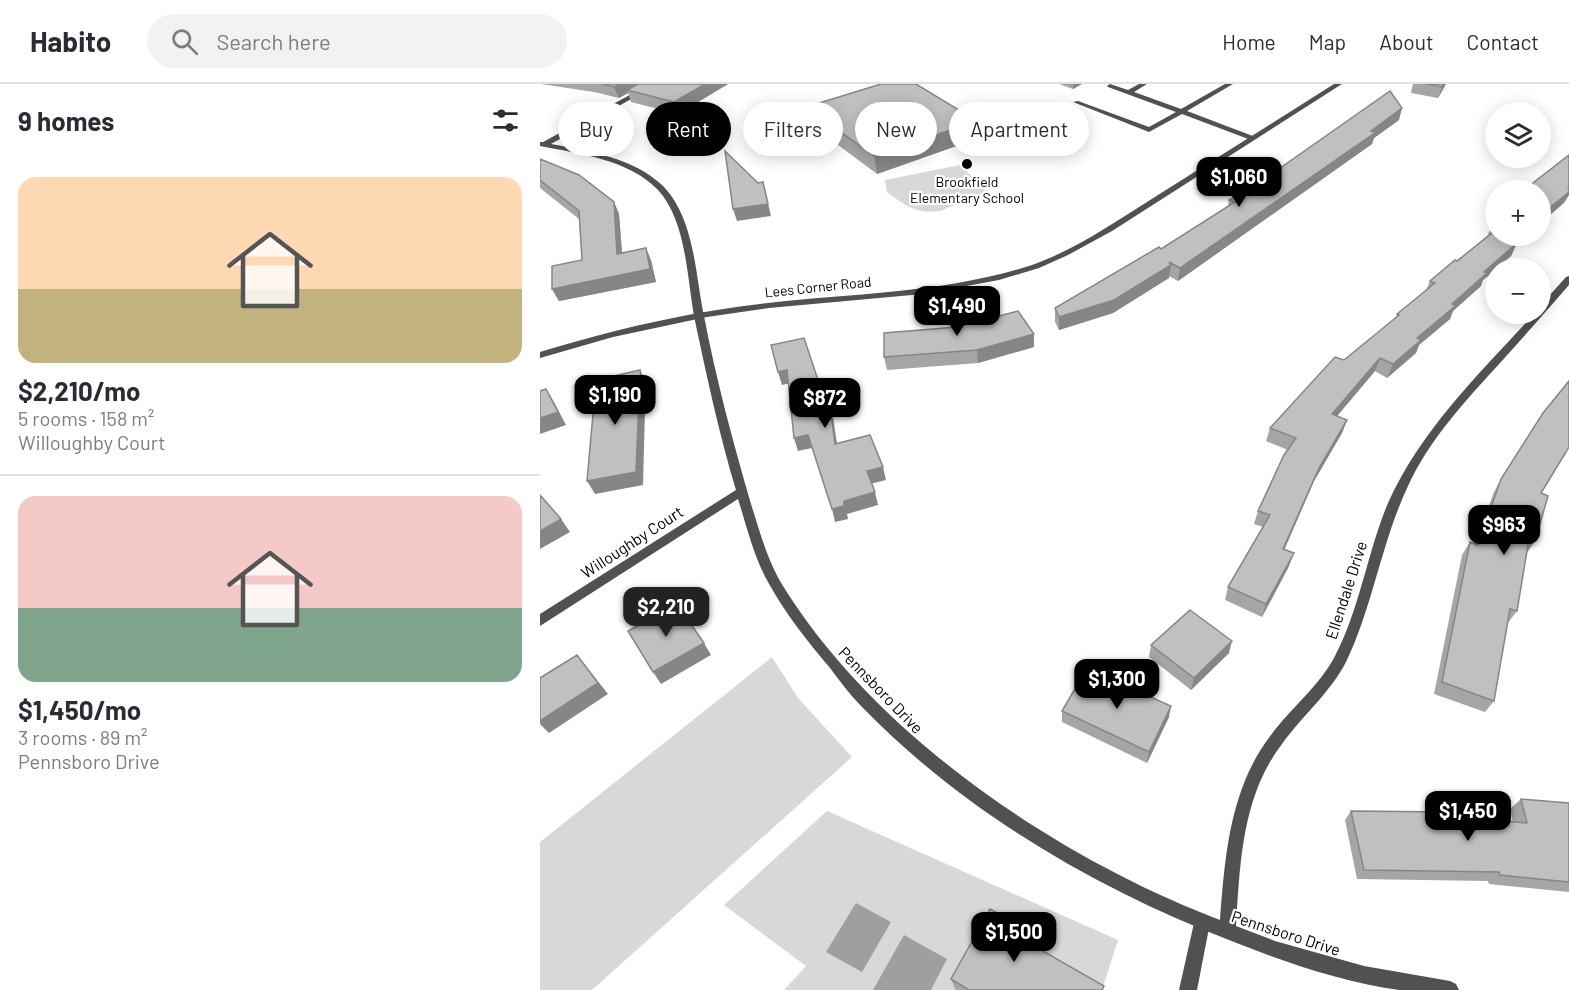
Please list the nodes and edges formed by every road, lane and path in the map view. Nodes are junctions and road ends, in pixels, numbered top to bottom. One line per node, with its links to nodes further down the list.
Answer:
1 (655, 84): 10 (street)
2 (1144, 84): 6 (street)
3 (1230, 84): 8 (street)
4 (1339, 84): 9 (street, Lees Corner Road)
5 (1110, 86): 6 (street)
6 (1128, 92): 8 (street)
7 (1089, 107): 8 (street)
8 (1181, 112): 9 (street)
9 (1254, 138): 13 (street, Lees Corner Road)
10 (542, 144): 13 (street, Pennsboro Drive)
11 (1569, 279): 12 (street, Ellendale Drive)
12 (1551, 300)
13 (699, 316): 15 (street, Lees Corner Road); 16 (street, Pennsboro Drive)
14 (1531, 324): 19 (street, Ellendale Drive)
15 (540, 354)
16 (742, 491): 17 (street, Willoughby Court); 18 (street, Pennsboro Drive)
17 (540, 621)
18 (1202, 923): 19 (street, Pennsboro Drive); 20 (street)
19 (1227, 932): 21 (street, Pennsboro Drive)
20 (1188, 990)
21 (1450, 990)

